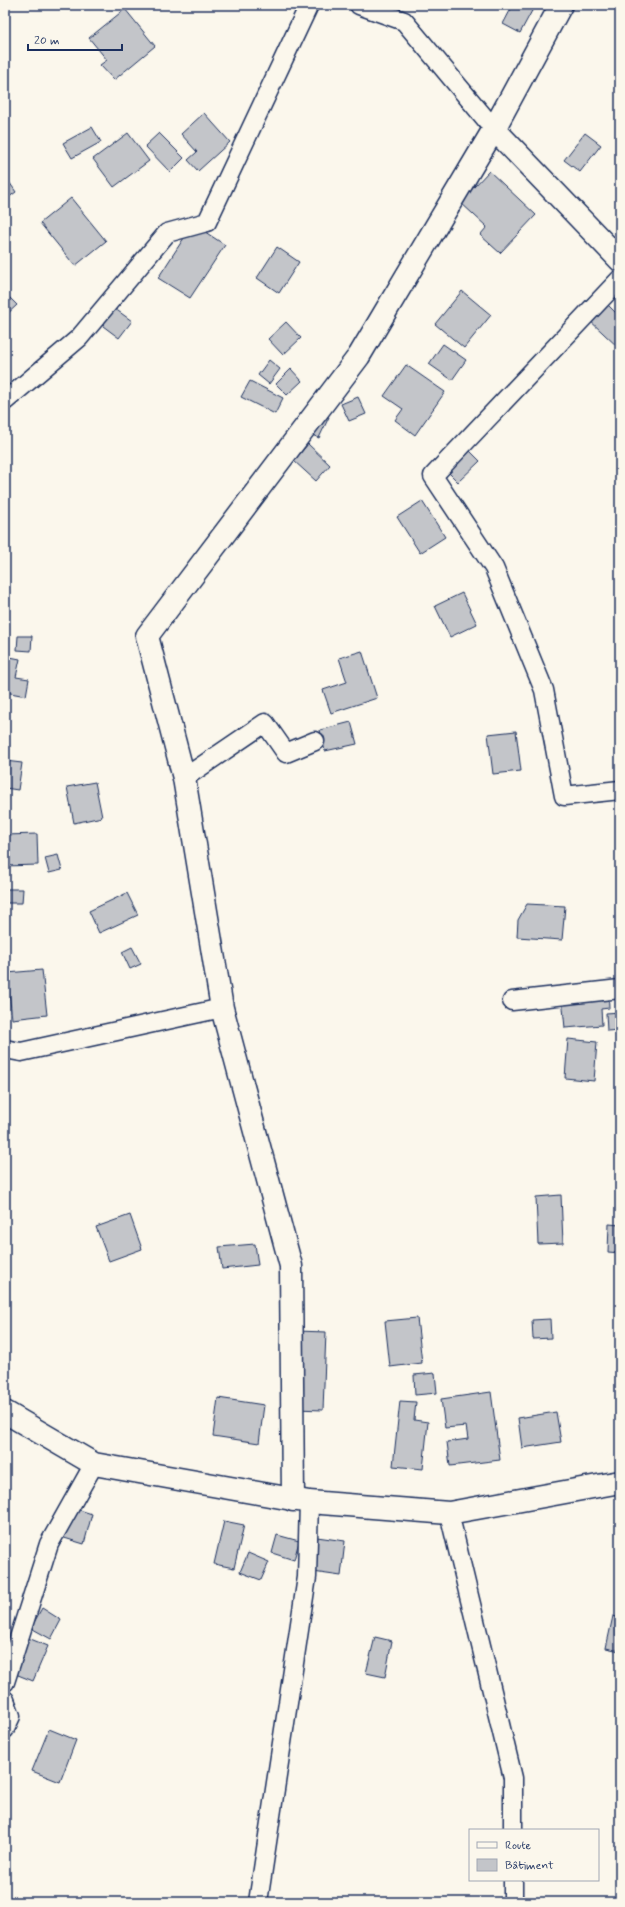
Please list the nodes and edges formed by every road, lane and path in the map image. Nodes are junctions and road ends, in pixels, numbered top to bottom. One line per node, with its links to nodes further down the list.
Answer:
1 (292, 5): 2 (lane)
2 (296, 5)
3 (310, 5): 9 (lane)
4 (359, 5): 6 (lane)
5 (561, 5): 6 (street)
6 (494, 129): 7 (street); 11 (street)
7 (620, 260)
8 (620, 279): 12 (lane)
9 (5, 401)
10 (314, 741): 11 (lane)
11 (184, 778): 15 (street)
12 (620, 790)
13 (620, 989): 14 (lane)
14 (512, 1001)
15 (222, 1008): 16 (lane); 20 (street)
16 (5, 1049)
17 (5, 1412): 18 (street)
18 (94, 1464): 20 (street); 22 (lane)
19 (620, 1482): 21 (street)
20 (301, 1501): 21 (street); 27 (lane)
21 (449, 1513): 25 (lane)
22 (5, 1682)
23 (5, 1700): 24 (lane)
24 (5, 1729)
25 (513, 1829)
26 (513, 1881): 28 (lane)
27 (258, 1902)
28 (514, 1902)

